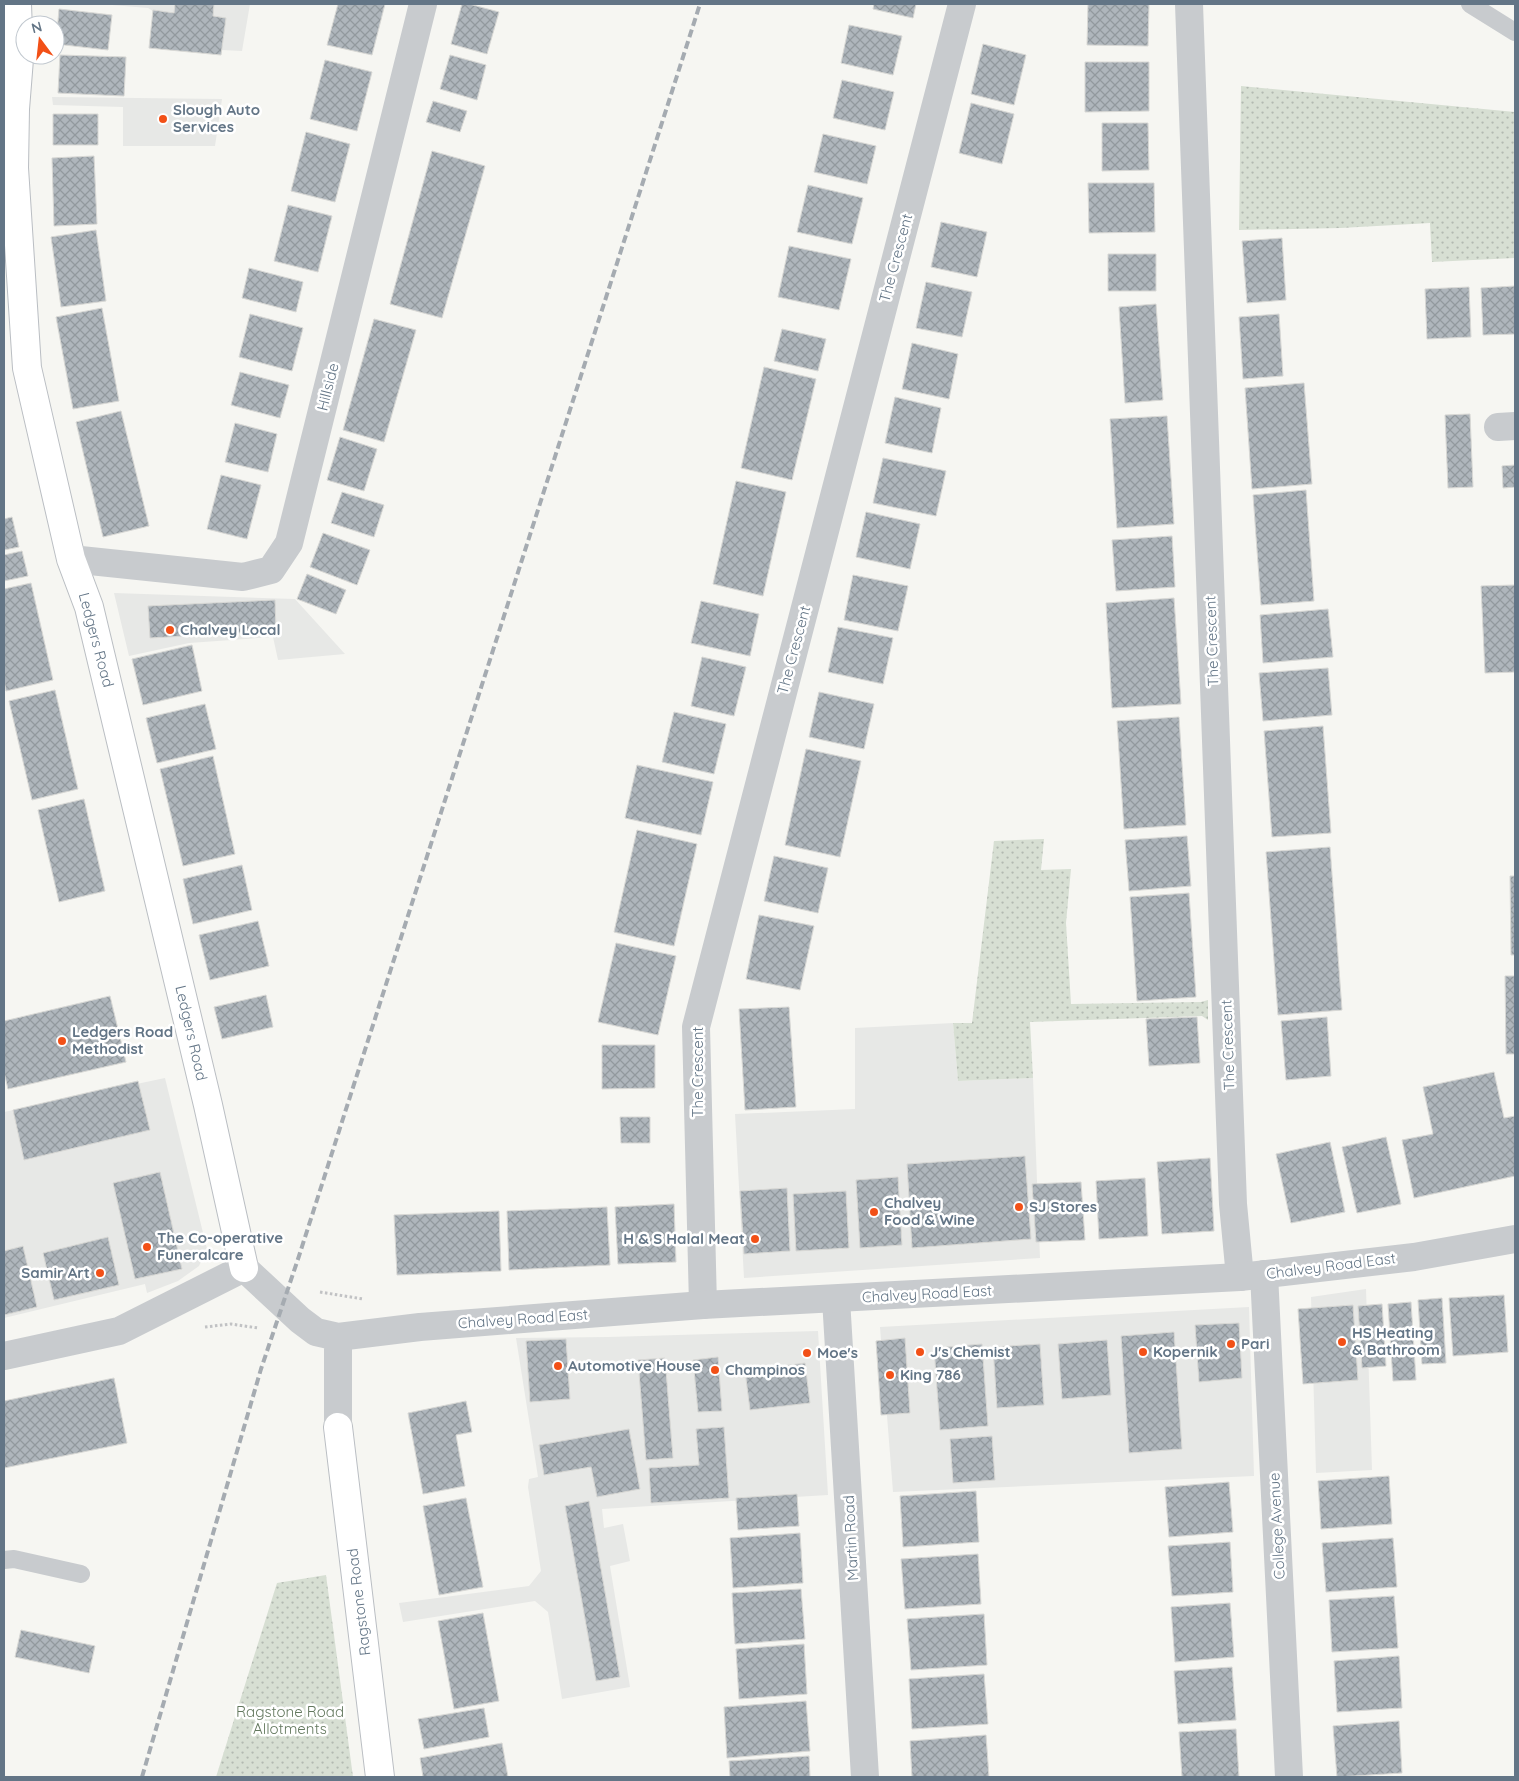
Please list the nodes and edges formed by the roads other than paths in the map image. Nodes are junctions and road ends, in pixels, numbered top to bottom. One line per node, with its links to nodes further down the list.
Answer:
1 (17, 4): 7 (main road, Ledgers Road)
2 (423, 4): 7 (street, Hillside)
3 (962, 4): 12 (street, The Crescent)
4 (1189, 4): 10 (street, The Crescent)
5 (1470, 4): 6 (lane)
6 (1515, 32)
7 (71, 559): 9 (main road, Ledgers Road)
8 (1515, 1239): 10 (street, Chalvey Road East)
9 (244, 1268): 13 (street); 14 (street)
10 (1252, 1276): 11 (street, Chalvey Road East); 20 (street, College Avenue)
11 (836, 1298): 12 (street, Chalvey Road East); 19 (street, Martin Road)
12 (703, 1305): 13 (street, Chalvey Road East)
13 (338, 1337): 15 (street)
14 (4, 1356)
15 (338, 1427): 18 (main road, Ragstone Road)
16 (4, 1560): 17 (lane)
17 (82, 1574)
18 (380, 1777)
19 (865, 1777)
20 (1289, 1777)

